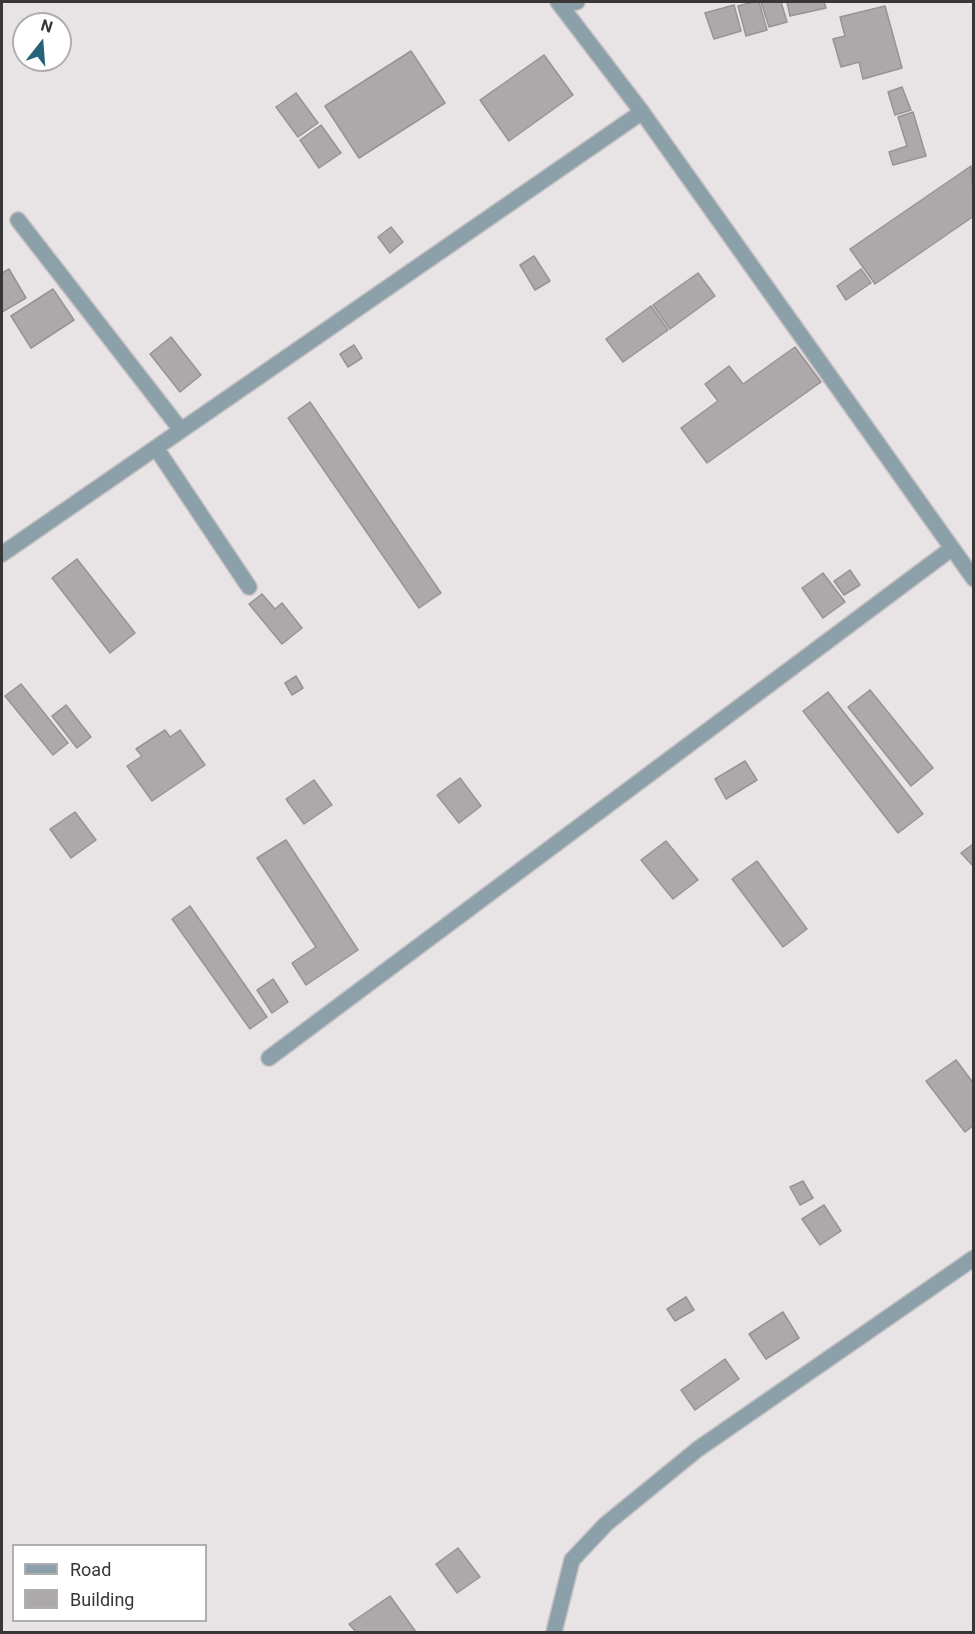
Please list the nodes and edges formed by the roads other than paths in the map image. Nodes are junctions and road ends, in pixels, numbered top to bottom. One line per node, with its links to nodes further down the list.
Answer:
1 (577, 2): 2 (street)
2 (560, 4): 3 (street)
3 (642, 112): 5 (street); 7 (street)
4 (18, 220): 5 (street)
5 (181, 430): 6 (street)
6 (156, 448): 8 (street); 10 (street)
7 (951, 549): 9 (street); 11 (street)
8 (2, 554)
9 (974, 579)
10 (249, 587)
11 (269, 1058)
12 (974, 1258): 13 (street)
13 (554, 1632)

